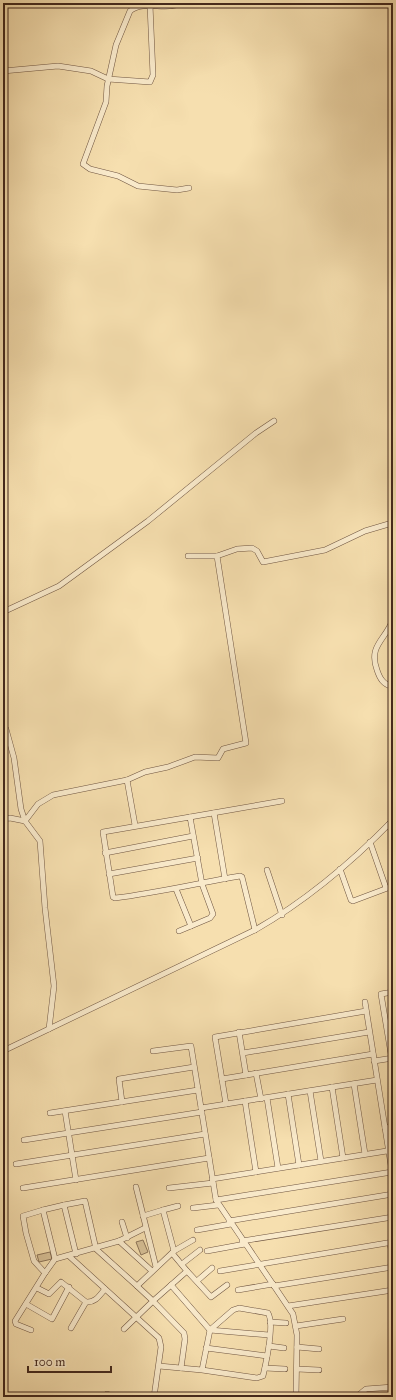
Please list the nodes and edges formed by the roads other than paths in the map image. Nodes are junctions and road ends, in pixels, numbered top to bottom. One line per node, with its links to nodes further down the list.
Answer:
1 (181, 3): 2 (street)
2 (150, 5): 4 (street); 4 (street)
3 (3, 71): 4 (street)
4 (108, 79): 5 (street)
5 (188, 188)
6 (274, 421): 12 (street)
7 (393, 524): 9 (street)
8 (188, 556): 9 (street)
9 (217, 556): 16 (street)
10 (393, 562): 11 (street)
11 (393, 592)
12 (3, 612)
13 (393, 619): 14 (street)
14 (393, 687)
15 (3, 727): 21 (street)
16 (127, 780): 21 (street); 23 (street)
17 (282, 802): 18 (street)
18 (214, 813): 19 (street); 32 (street)
19 (190, 817): 23 (street); 24 (street)
20 (3, 819): 21 (street)
21 (25, 820): 44 (street)
22 (391, 822): 25 (street); 26 (street)
23 (135, 825): 27 (street)
24 (193, 836): 27 (street); 28 (street)
25 (393, 836)
26 (370, 842): 29 (street); 35 (street)
27 (105, 853): 31 (street)
28 (198, 858): 31 (street); 33 (street)
29 (340, 869): 35 (street); 37 (street)
30 (267, 870): 37 (street)
31 (109, 874): 36 (street)
32 (225, 879): 33 (street); 39 (street)
33 (202, 884): 36 (street); 38 (street)
34 (393, 886): 35 (street)
35 (386, 888)
36 (176, 889): 38 (street)
37 (282, 915): 39 (street)
38 (191, 926): 40 (street)
39 (255, 930): 44 (street)
40 (179, 931)
41 (393, 992): 51 (street)
42 (365, 1002): 43 (street)
43 (366, 1011): 45 (street); 46 (street)
44 (49, 1029): 47 (street)
45 (239, 1032): 49 (street); 57 (street)
46 (370, 1032): 49 (street); 50 (street)
47 (3, 1051)
48 (153, 1052): 54 (street)
49 (243, 1053): 56 (street)
50 (373, 1054): 52 (street); 55 (street)
51 (392, 1059): 52 (street); 53 (street)
52 (374, 1061): 58 (street)
53 (393, 1066)
54 (194, 1067): 61 (street); 66 (street)
55 (256, 1073): 56 (street); 64 (street)
56 (246, 1075): 57 (street)
57 (222, 1079): 67 (street)
58 (377, 1080): 59 (street); 73 (street)
59 (354, 1084): 60 (street); 79 (street)
60 (332, 1087): 62 (street); 82 (street)
61 (198, 1090): 66 (street); 68 (street)
62 (310, 1091): 63 (street); 83 (street)
63 (288, 1094): 64 (street); 85 (street)
64 (264, 1098): 65 (street); 86 (street)
65 (245, 1101): 67 (street); 87 (street)
66 (122, 1102): 69 (street)
67 (226, 1104): 68 (street)
68 (201, 1110): 74 (street); 76 (street)
69 (65, 1111): 70 (street); 74 (street)
70 (50, 1113)
71 (3, 1126): 75 (street)
72 (393, 1127): 73 (street)
73 (385, 1128): 78 (street)
74 (68, 1133): 77 (street); 80 (street)
75 (3, 1134)
76 (205, 1134): 80 (street); 81 (street)
77 (24, 1140)
78 (391, 1150): 79 (street); 88 (street)
79 (365, 1154): 82 (street)
80 (72, 1155): 84 (street); 90 (street)
81 (209, 1158): 90 (street); 91 (street)
82 (343, 1158): 83 (street)
83 (321, 1161): 85 (street)
84 (16, 1164)
85 (299, 1165): 86 (street)
86 (278, 1168): 87 (street)
87 (256, 1172): 91 (street)
88 (392, 1172): 89 (street); 96 (street)
89 (393, 1178)
90 (76, 1180): 93 (street)
91 (213, 1181): 94 (street); 96 (street)
92 (136, 1187): 102 (street)
93 (23, 1188)
94 (169, 1188)
95 (393, 1194): 105 (street)
96 (217, 1203): 99 (street); 105 (street)
97 (64, 1205): 100 (street); 113 (street); 117 (street)
98 (178, 1206): 101 (street)
99 (193, 1208)
100 (43, 1210): 119 (street); 128 (street)
101 (163, 1210): 102 (street); 116 (street)
102 (143, 1216): 106 (street)
103 (393, 1217): 111 (street)
104 (122, 1222): 108 (street)
105 (230, 1222): 107 (street); 111 (street)
106 (146, 1228): 108 (street); 125 (street)
107 (197, 1230)
108 (127, 1238): 110 (street)
109 (193, 1240): 116 (street)
110 (119, 1242): 113 (street); 125 (street)
111 (244, 1242): 115 (street); 122 (street)
112 (392, 1242): 120 (street); 122 (street)
113 (96, 1249): 117 (street); 132 (street)
114 (200, 1250): 121 (street)
115 (207, 1251)
116 (173, 1252): 121 (street); 125 (street)
117 (76, 1254): 118 (street)
118 (69, 1256): 119 (street); 136 (street)
119 (55, 1259): 128 (street)
120 (393, 1260)
121 (182, 1264): 126 (street)
122 (259, 1264): 127 (street); 131 (street)
123 (393, 1267): 131 (street)
124 (212, 1268): 129 (street)
125 (154, 1269): 132 (street)
126 (187, 1270): 129 (street); 133 (street)
127 (220, 1271)
128 (45, 1272): 134 (street)
129 (197, 1281): 130 (street)
130 (227, 1285)
131 (273, 1285): 137 (street); 142 (street)
132 (137, 1286): 139 (street)
133 (171, 1286): 139 (street); 151 (street)
134 (37, 1288): 135 (street); 141 (street)
135 (69, 1288): 140 (street); 141 (street)
136 (105, 1289): 140 (street); 143 (street)
137 (238, 1290)
138 (393, 1290): 142 (street)
139 (153, 1301): 143 (street); 160 (street)
140 (86, 1302): 148 (street)
141 (26, 1304): 150 (street)
142 (288, 1306): 147 (street)
143 (137, 1317): 149 (street); 159 (street)
144 (343, 1319): 147 (street)
145 (270, 1322): 146 (street); 151 (street); 152 (street)
146 (286, 1323)
147 (296, 1326): 154 (street)
148 (71, 1328)
149 (124, 1329)
150 (31, 1330)
151 (210, 1330): 152 (street); 155 (street)
152 (269, 1335): 153 (street)
153 (269, 1346): 156 (street); 158 (street)
154 (297, 1347): 157 (street); 163 (street)
155 (206, 1348): 158 (street); 164 (street)
156 (284, 1348)
157 (320, 1349)
158 (267, 1356): 161 (street)
159 (159, 1366): 160 (street); 169 (street)
160 (181, 1368): 164 (street)
161 (265, 1368): 162 (street); 164 (street)
162 (285, 1368)
163 (296, 1369): 165 (street); 170 (street)
164 (202, 1370)
165 (320, 1370)
166 (393, 1387): 171 (street)
167 (107, 1394): 168 (street)
168 (116, 1397)
169 (154, 1397)
170 (296, 1397)
171 (356, 1397)

